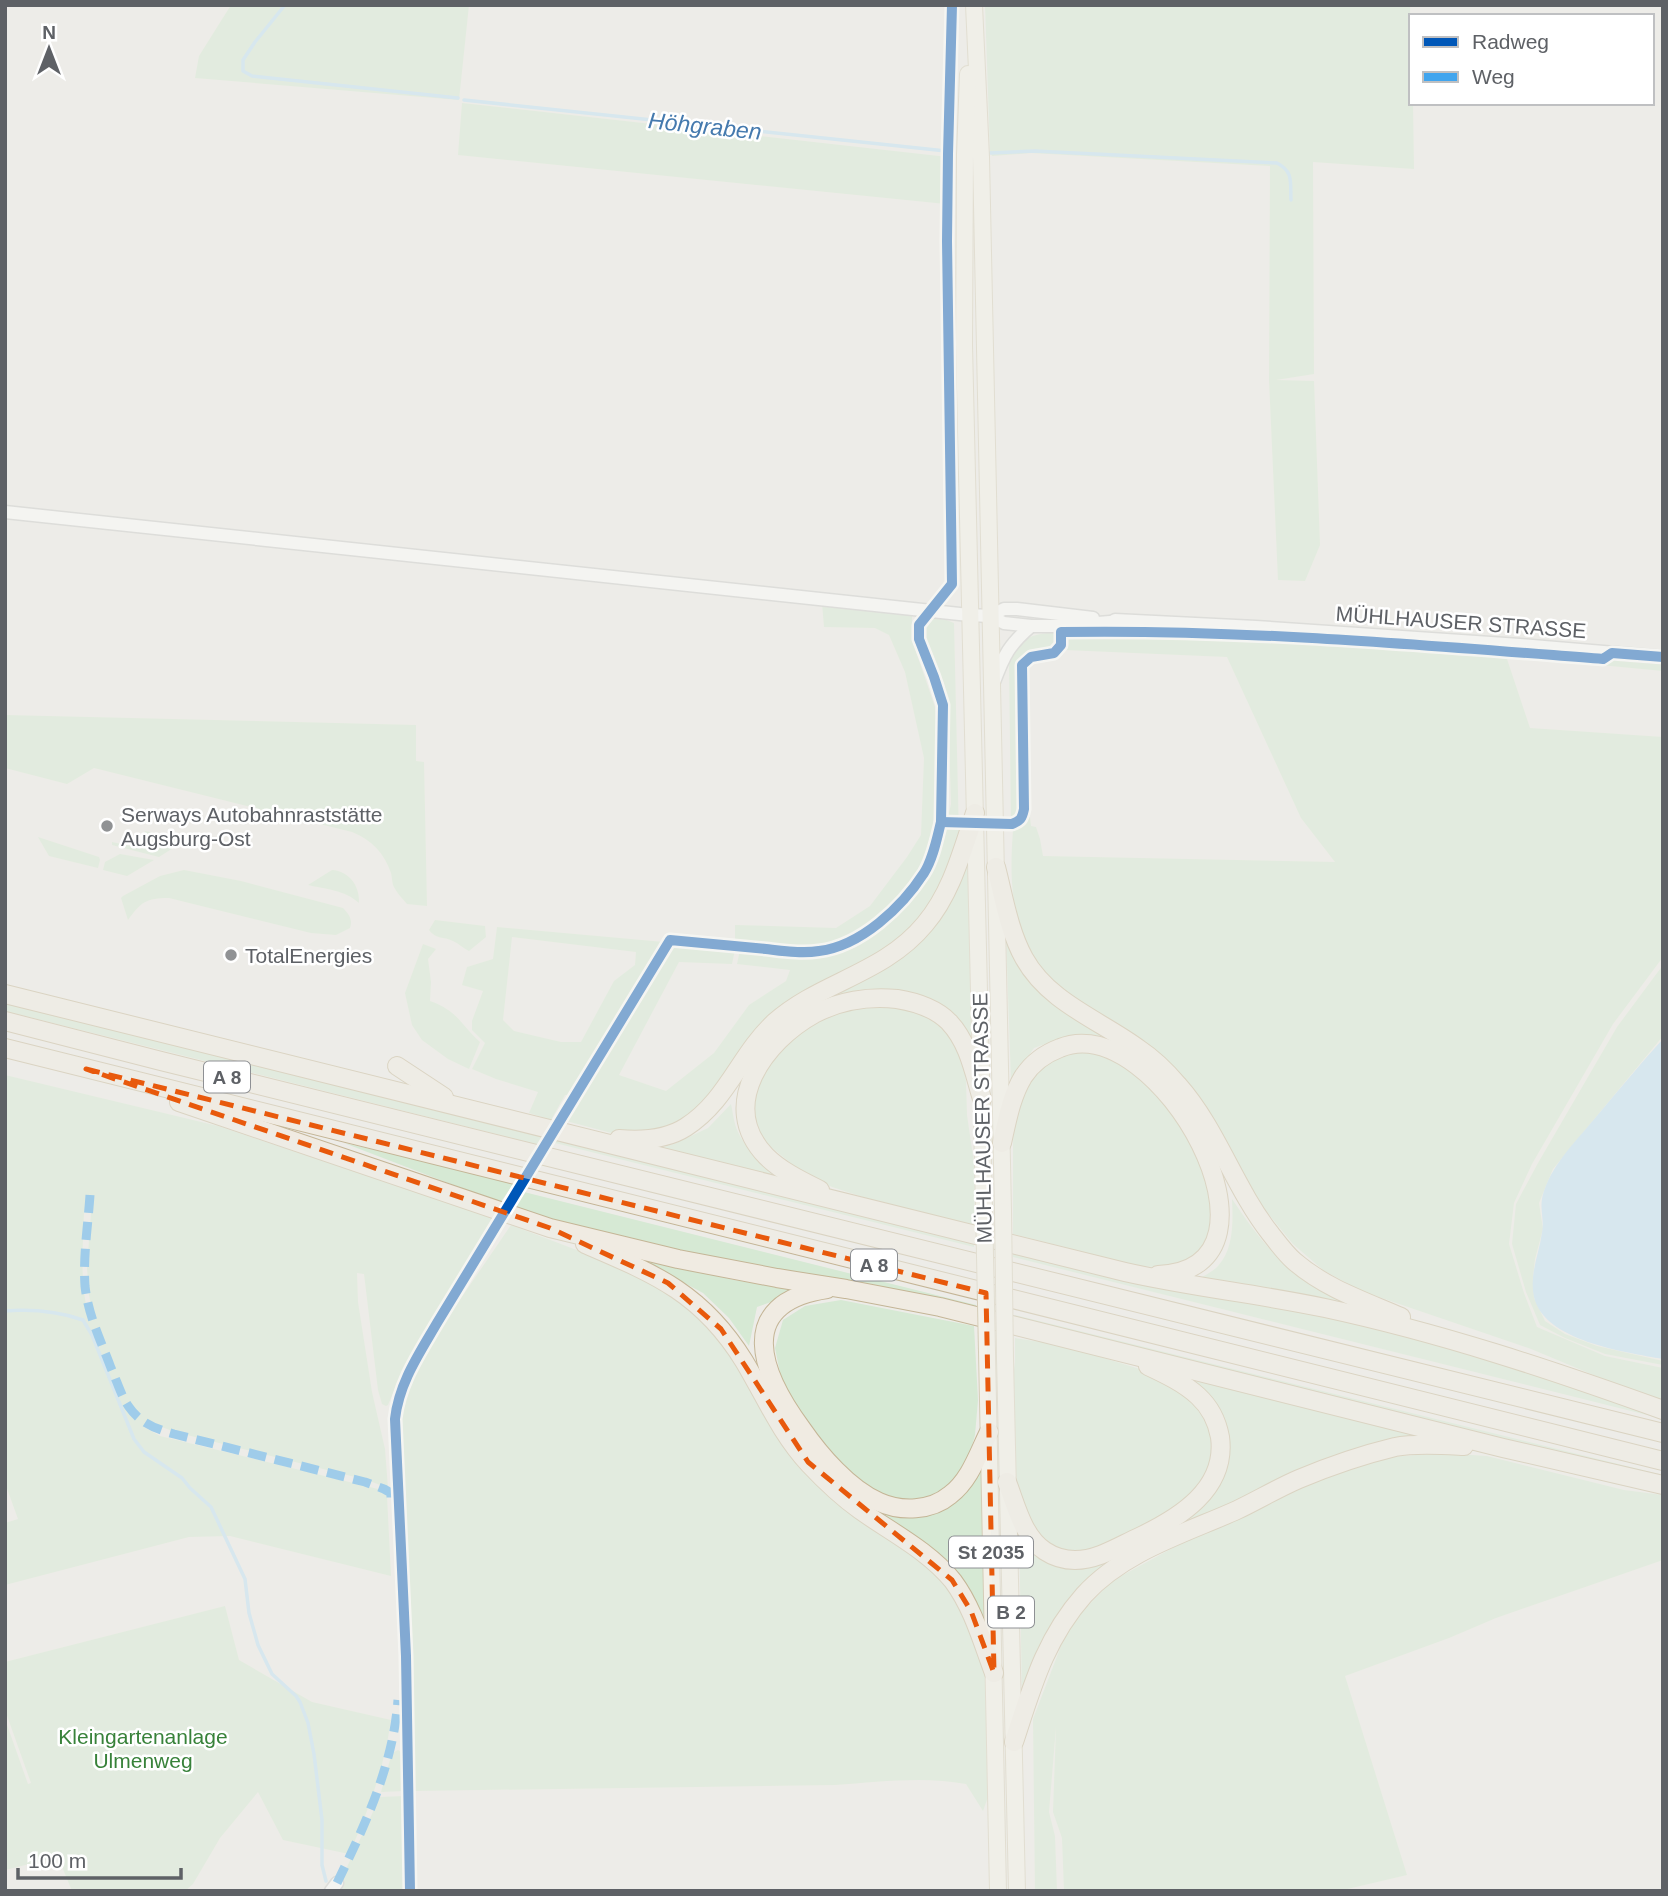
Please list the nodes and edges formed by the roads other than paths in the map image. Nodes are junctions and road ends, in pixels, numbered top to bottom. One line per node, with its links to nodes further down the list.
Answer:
1 (972, 5): 3 (main road, MÜHLHAUSER STRASSE / St 2035); 4 (main road, MÜHLHAUSER STRASSE / St 2035)
2 (5, 512): 3 (street)
3 (969, 615): 4 (street); 9 (main road, MÜHLHAUSER STRASSE / St 2035)
4 (990, 616): 5 (street, MÜHLHAUSER STRASSE); 6 (street, MÜHLHAUSER STRASSE); 8 (main road, MÜHLHAUSER STRASSE / St 2035)
5 (1122, 621): 6 (street, MÜHLHAUSER STRASSE); 7 (street, MÜHLHAUSER STRASSE)
6 (1031, 626): 8 (street)
7 (1663, 657)
8 (992, 685): 10 (main road, MÜHLHAUSER STRASSE / St 2035)
9 (975, 813): 16 (main road, MÜHLHAUSER STRASSE / St 2035); 18 (highway)
10 (996, 867): 19 (main road, MÜHLHAUSER STRASSE / St 2035); 24 (highway)
11 (5, 994): 17 (highway)
12 (5, 1021): 28 (highway, A 8)
13 (5, 1048): 15 (highway, A 8)
14 (397, 1066): 17 (highway)
15 (86, 1069): 21 (highway); 30 (highway, A 8)
16 (982, 1099): 20 (highway); 27 (main road, MÜHLHAUSER STRASSE / St 2035, bridge)
17 (466, 1107): 18 (highway)
18 (579, 1136): 20 (highway)
19 (1002, 1143): 22 (highway); 31 (main road, MÜHLHAUSER STRASSE / B 2, bridge)
20 (855, 1206): 22 (highway)
21 (550, 1228): 23 (highway); 33 (highway)
22 (1125, 1272): 24 (highway)
23 (846, 1289): 25 (highway); 27 (highway)
24 (1458, 1341): 26 (highway)
25 (1103, 1347): 29 (highway); 31 (highway)
26 (1663, 1410)
27 (989, 1432): 33 (main road, MÜHLHAUSER STRASSE / St 2035)
28 (1663, 1433)
29 (1503, 1448): 32 (highway); 34 (highway)
30 (1663, 1461)
31 (1007, 1482): 34 (main road, MÜHLHAUSER STRASSE / B 2)
32 (1663, 1485)
33 (994, 1673): 35 (main road, MÜHLHAUSER STRASSE)
34 (1014, 1742): 36 (main road, MÜHLHAUSER STRASSE / B 2)
35 (998, 1891)
36 (1017, 1891)

